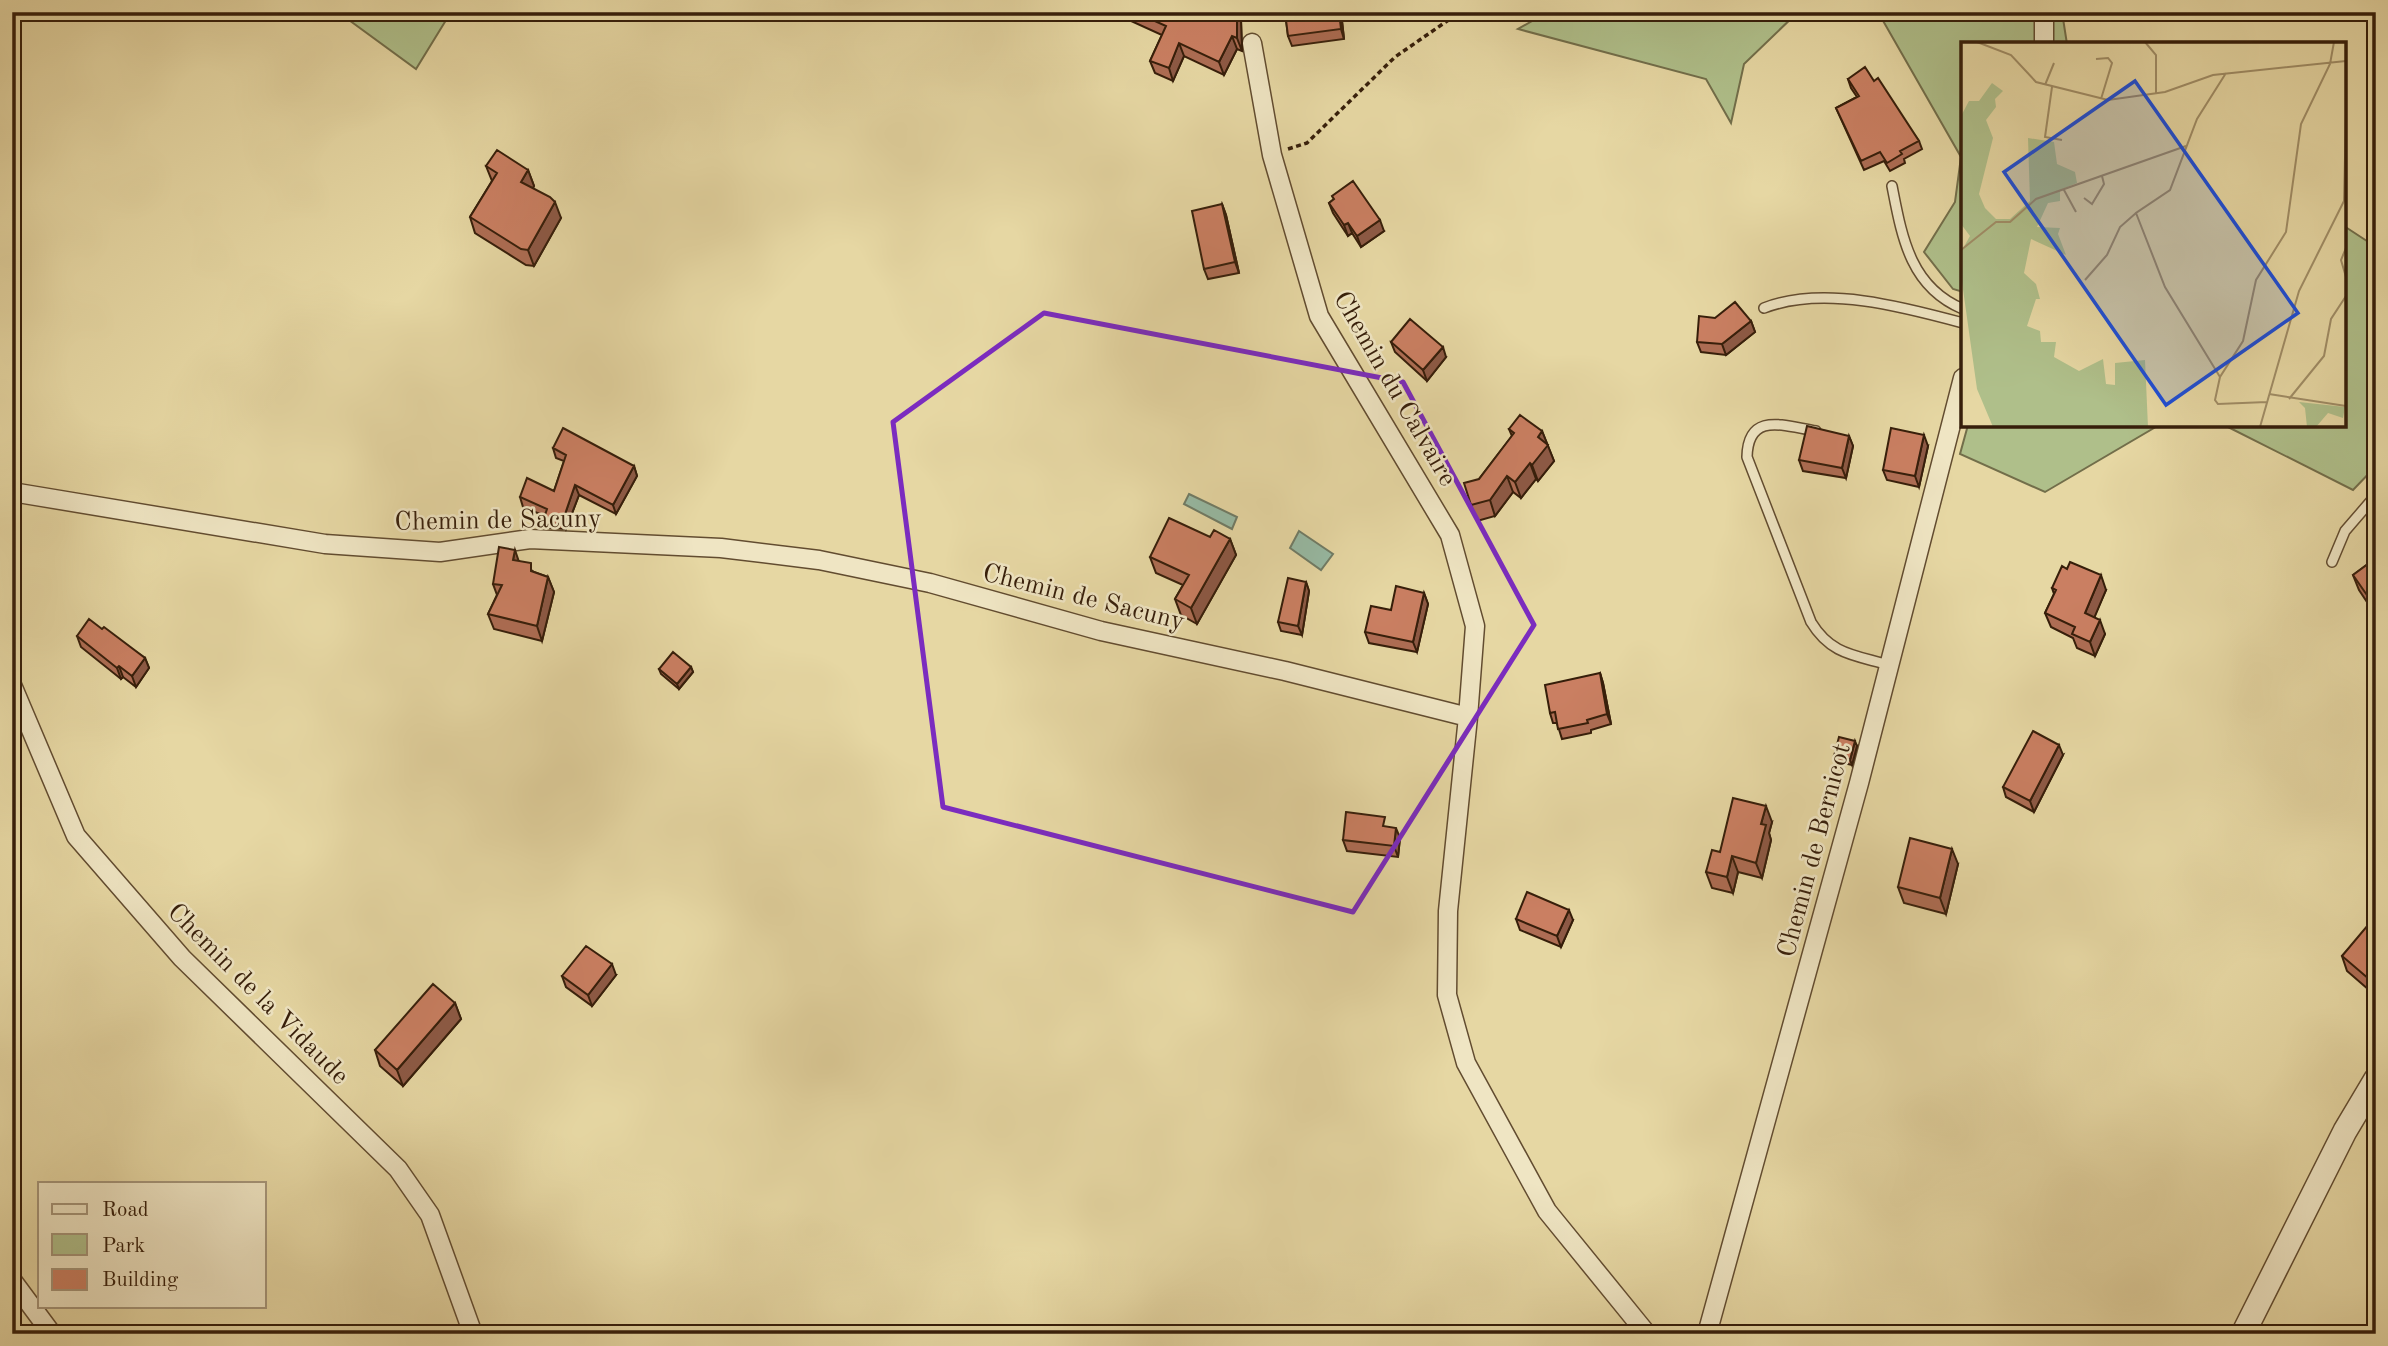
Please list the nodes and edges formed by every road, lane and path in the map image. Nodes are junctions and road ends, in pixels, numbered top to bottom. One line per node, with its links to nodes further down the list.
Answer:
1 (1479, 12): 5 (path)
2 (2044, 12): 3 (street)
3 (2044, 42)
4 (1252, 43): 5 (street, Chemin du Calvaire)
5 (1272, 155): 17 (street, Chemin du Calvaire)
6 (1892, 186): 8 (lane)
7 (1764, 308): 9 (lane)
8 (1961, 308)
9 (1961, 323)
10 (1961, 387): 15 (street, Chemin de Bernicot)
11 (1820, 431): 15 (lane)
12 (12, 492): 17 (street, Chemin de Sacuny)
13 (2376, 495): 14 (lane)
14 (2332, 562)
15 (1889, 666): 23 (street, Chemin de Bernicot)
16 (12, 685): 21 (street, Chemin de la Vidaude)
17 (1468, 717): 22 (street)
18 (2376, 1079): 24 (street)
19 (12, 1280): 20 (street)
20 (52, 1334)
21 (473, 1334)
22 (1647, 1334)
23 (1707, 1334)
24 (2243, 1334)

